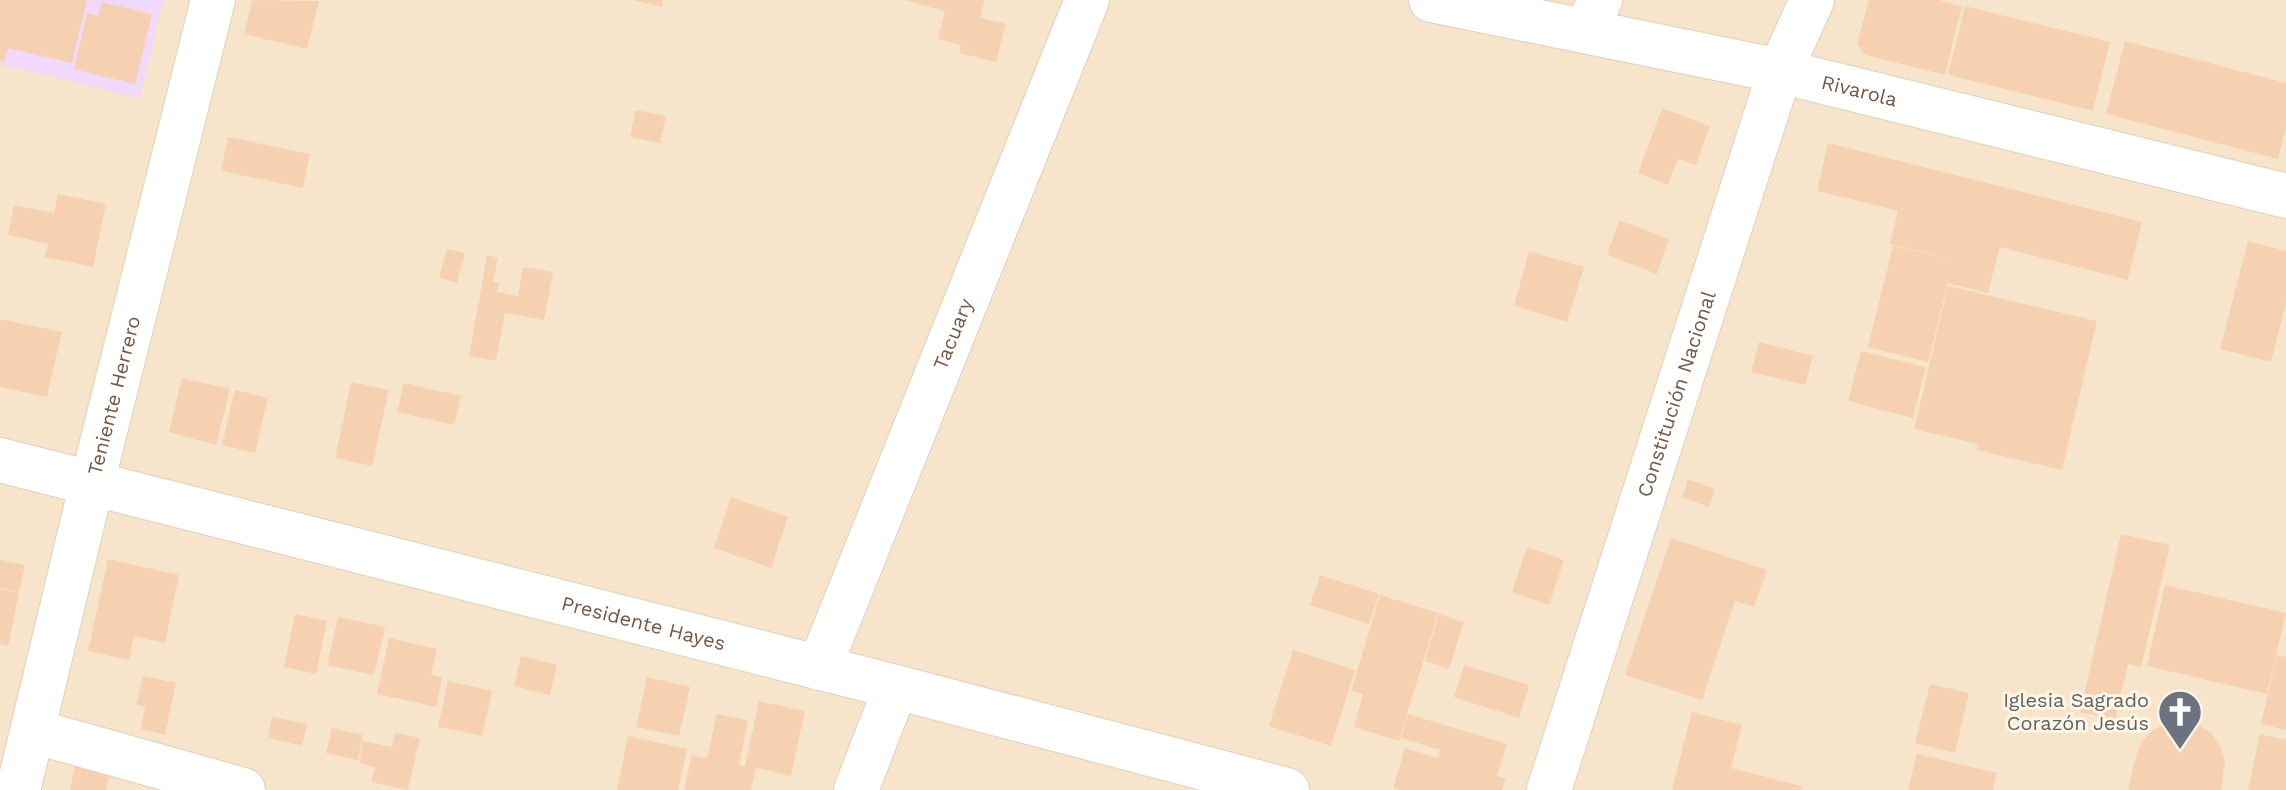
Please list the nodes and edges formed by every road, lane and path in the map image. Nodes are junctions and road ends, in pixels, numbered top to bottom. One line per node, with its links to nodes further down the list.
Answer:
1 (213, 0): 9 (street, Teniente Herrero)
2 (1087, 0): 10 (street, Tacuary)
3 (1431, 0): 5 (street, Rivarola)
4 (1812, 0): 6 (street, Constitución Nacional)
5 (1593, 16): 6 (street, Rivarola)
6 (1780, 71): 7 (street, Rivarola); 17 (street, Constitución Nacional)
7 (2286, 196)
8 (0, 460): 9 (street, Presidente Hayes)
9 (92, 483): 10 (street, Presidente Hayes); 12 (street, Teniente Herrero)
10 (819, 668): 11 (street, Presidente Hayes)
11 (896, 687): 15 (street); 16 (street, Presidente Hayes)
12 (33, 731): 13 (street, Teniente Herrero); 14 (street)
13 (18, 790)
14 (243, 790)
15 (856, 790)
16 (1287, 790)
17 (1549, 790)

